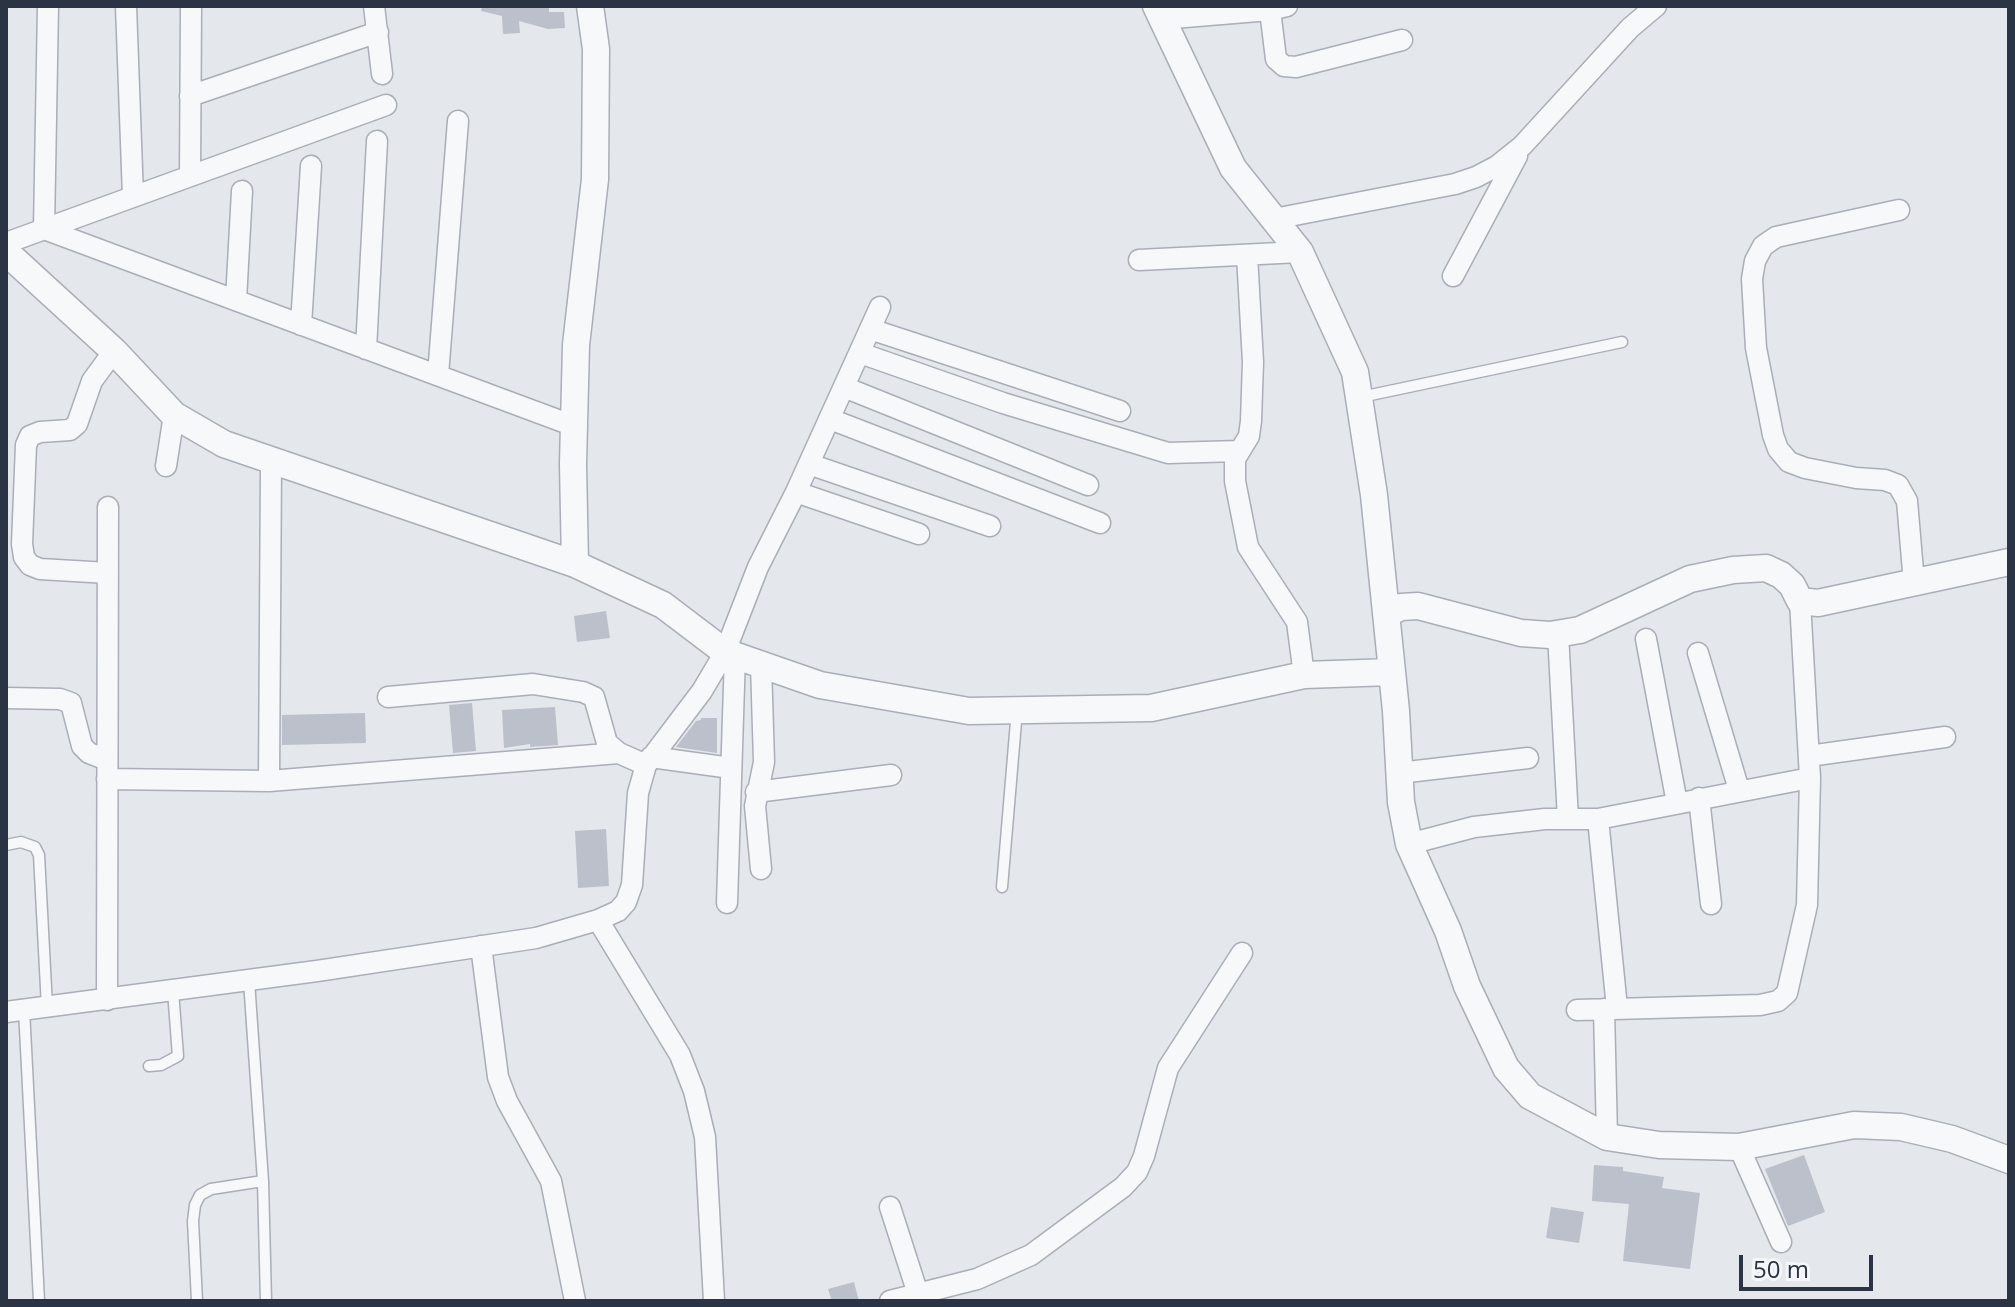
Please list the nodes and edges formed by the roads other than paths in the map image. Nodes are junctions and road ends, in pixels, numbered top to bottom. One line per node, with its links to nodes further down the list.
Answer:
1 (48, 6): 23 (street)
2 (126, 6): 20 (street)
3 (191, 6): 12 (street)
4 (374, 6): 9 (street)
5 (590, 6): 44 (street)
6 (1656, 6): 16 (street)
7 (1279, 8): 8 (street); 10 (street)
8 (1158, 12): 22 (street)
9 (378, 32): 11 (street); 12 (street)
10 (1402, 40)
11 (382, 74)
12 (190, 96): 18 (street)
13 (386, 105): 18 (street)
14 (458, 121): 38 (street)
15 (377, 141): 35 (street)
16 (1522, 146): 22 (street); 29 (street)
17 (311, 166): 32 (street)
18 (190, 176): 20 (street)
19 (242, 191): 30 (street)
20 (133, 197): 23 (street)
21 (1899, 210): 58 (street)
22 (1274, 219): 26 (street)
23 (44, 229): 24 (street); 30 (street)
24 (6, 243)
25 (6, 252): 36 (street)
26 (1300, 252): 27 (street); 40 (street)
27 (1247, 255): 28 (street); 45 (street)
28 (1139, 260)
29 (1453, 276)
30 (236, 300): 32 (street)
31 (880, 307): 33 (street)
32 (301, 325): 35 (street)
33 (870, 329): 37 (street); 41 (street)
34 (1622, 342): 40 (lane)
35 (366, 349): 38 (street)
36 (114, 351): 42 (street); 57 (street)
37 (860, 353): 39 (street); 45 (street)
38 (438, 375): 44 (street)
39 (844, 387): 43 (street); 49 (street)
40 (1359, 398): 60 (street)
41 (1120, 411)
42 (174, 415): 46 (street); 48 (street)
43 (830, 419): 47 (street); 52 (street)
44 (574, 426): 56 (street)
45 (1240, 451): 67 (street)
46 (271, 462): 56 (street); 81 (street)
47 (809, 464): 50 (street); 53 (street)
48 (166, 466)
49 (1088, 485)
50 (796, 492): 54 (street); 64 (street)
51 (108, 507): 57 (street)
52 (1100, 523)
53 (990, 526)
54 (919, 534)
55 (2009, 562): 58 (street)
56 (575, 564): 64 (street)
57 (108, 573): 77 (street)
58 (1914, 583): 59 (street)
59 (1800, 601): 61 (street); 73 (street)
60 (1386, 614): 61 (street); 66 (street)
61 (1558, 634): 86 (street)
62 (1646, 639): 85 (street)
63 (1698, 653): 82 (street)
64 (730, 654): 65 (street); 75 (street); 76 (street)
65 (761, 664): 70 (street); 83 (street)
66 (1392, 672): 67 (street); 78 (street)
67 (1304, 675): 70 (street)
68 (388, 697): 72 (street)
69 (6, 698): 77 (street)
70 (1017, 710): 91 (lane)
71 (1945, 737): 73 (street)
72 (619, 753): 75 (street); 81 (street)
73 (1809, 756): 80 (street)
74 (1528, 758): 78 (street)
75 (648, 761): 76 (street); 94 (street)
76 (731, 768): 92 (street)
77 (107, 769): 81 (street); 99 (street)
78 (1399, 773): 88 (street)
79 (891, 775): 83 (street)
80 (1810, 778): 82 (street); 101 (street)
81 (269, 781)
82 (1739, 790): 84 (street)
83 (756, 792): 90 (street)
84 (1699, 798): 85 (street); 93 (street)
85 (1677, 803): 87 (street)
86 (1568, 819): 87 (street); 88 (street)
87 (1598, 819): 101 (street)
88 (1409, 844): 105 (street)
89 (6, 845): 100 (lane)
90 (761, 869)
91 (1002, 887)
92 (727, 903)
93 (1711, 904)
94 (598, 920): 95 (street); 116 (street)
95 (481, 946): 97 (street); 115 (street)
96 (1242, 953): 111 (street)
97 (249, 981): 98 (street); 108 (lane)
98 (173, 991): 99 (street); 104 (lane)
99 (107, 1000): 100 (street)
100 (47, 1007): 102 (street)
101 (1611, 1009): 103 (street); 105 (street)
102 (15, 1010): 112 (lane)
103 (1577, 1010)
104 (149, 1066)
105 (1607, 1137): 106 (street)
106 (1739, 1147): 107 (street); 110 (street)
107 (2009, 1160)
108 (263, 1181): 113 (lane); 114 (lane)
109 (890, 1207): 111 (street)
110 (1781, 1242)
111 (918, 1294): 117 (street)
112 (39, 1301)
113 (197, 1301)
114 (266, 1301)
115 (575, 1301)
116 (714, 1301)
117 (890, 1301)

